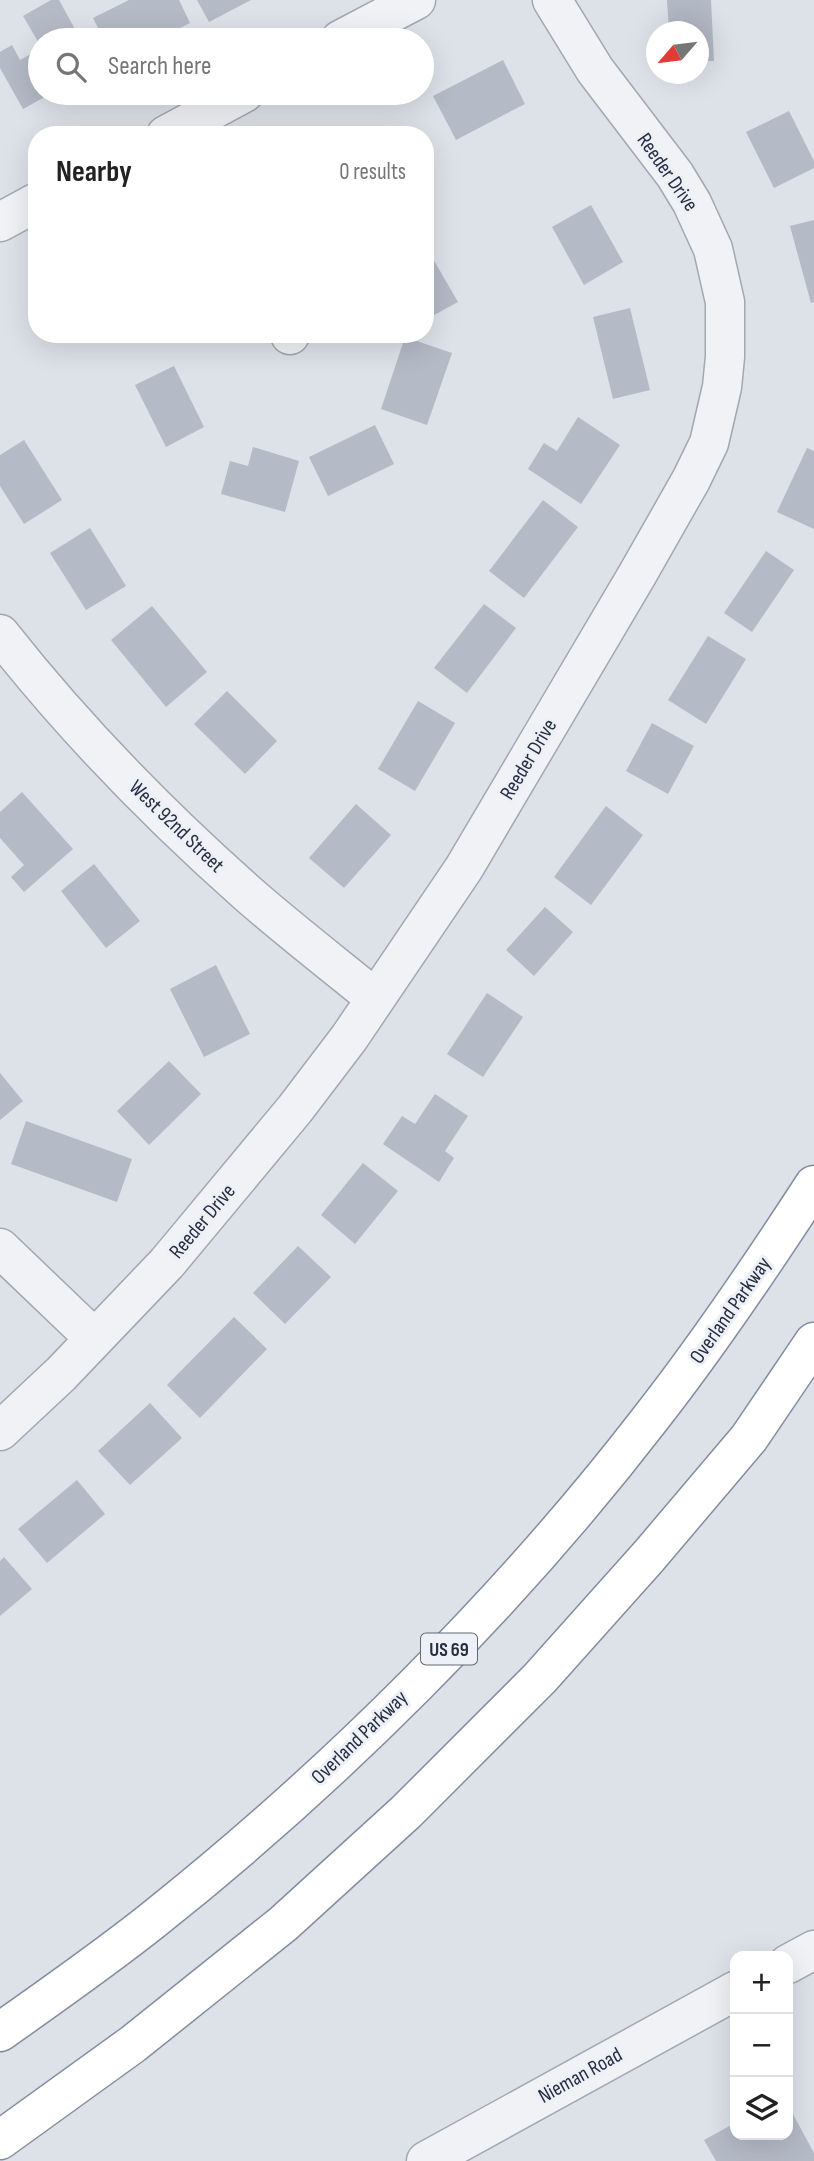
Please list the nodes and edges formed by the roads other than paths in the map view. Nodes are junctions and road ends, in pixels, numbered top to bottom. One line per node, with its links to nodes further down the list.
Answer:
1 (416, 0): 3 (street)
2 (552, 0): 9 (street, Reeder Drive)
3 (363, 28)
4 (224, 105): 5 (street)
5 (188, 126)
6 (28, 207): 7 (street)
7 (0, 222)
8 (0, 634): 9 (street, West 92nd Street)
9 (375, 998): 12 (street, Reeder Drive)
10 (814, 1185): 18 (highway, Overland Parkway / US 69)
11 (0, 1248): 12 (street)
12 (94, 1338): 14 (street, Reeder Drive)
13 (814, 1342): 19 (highway)
14 (0, 1431)
15 (814, 1950): 16 (street)
16 (793, 1961)
17 (730, 1994): 20 (street, Nieman Road)
18 (0, 2032)
19 (5, 2138)
20 (426, 2161)

